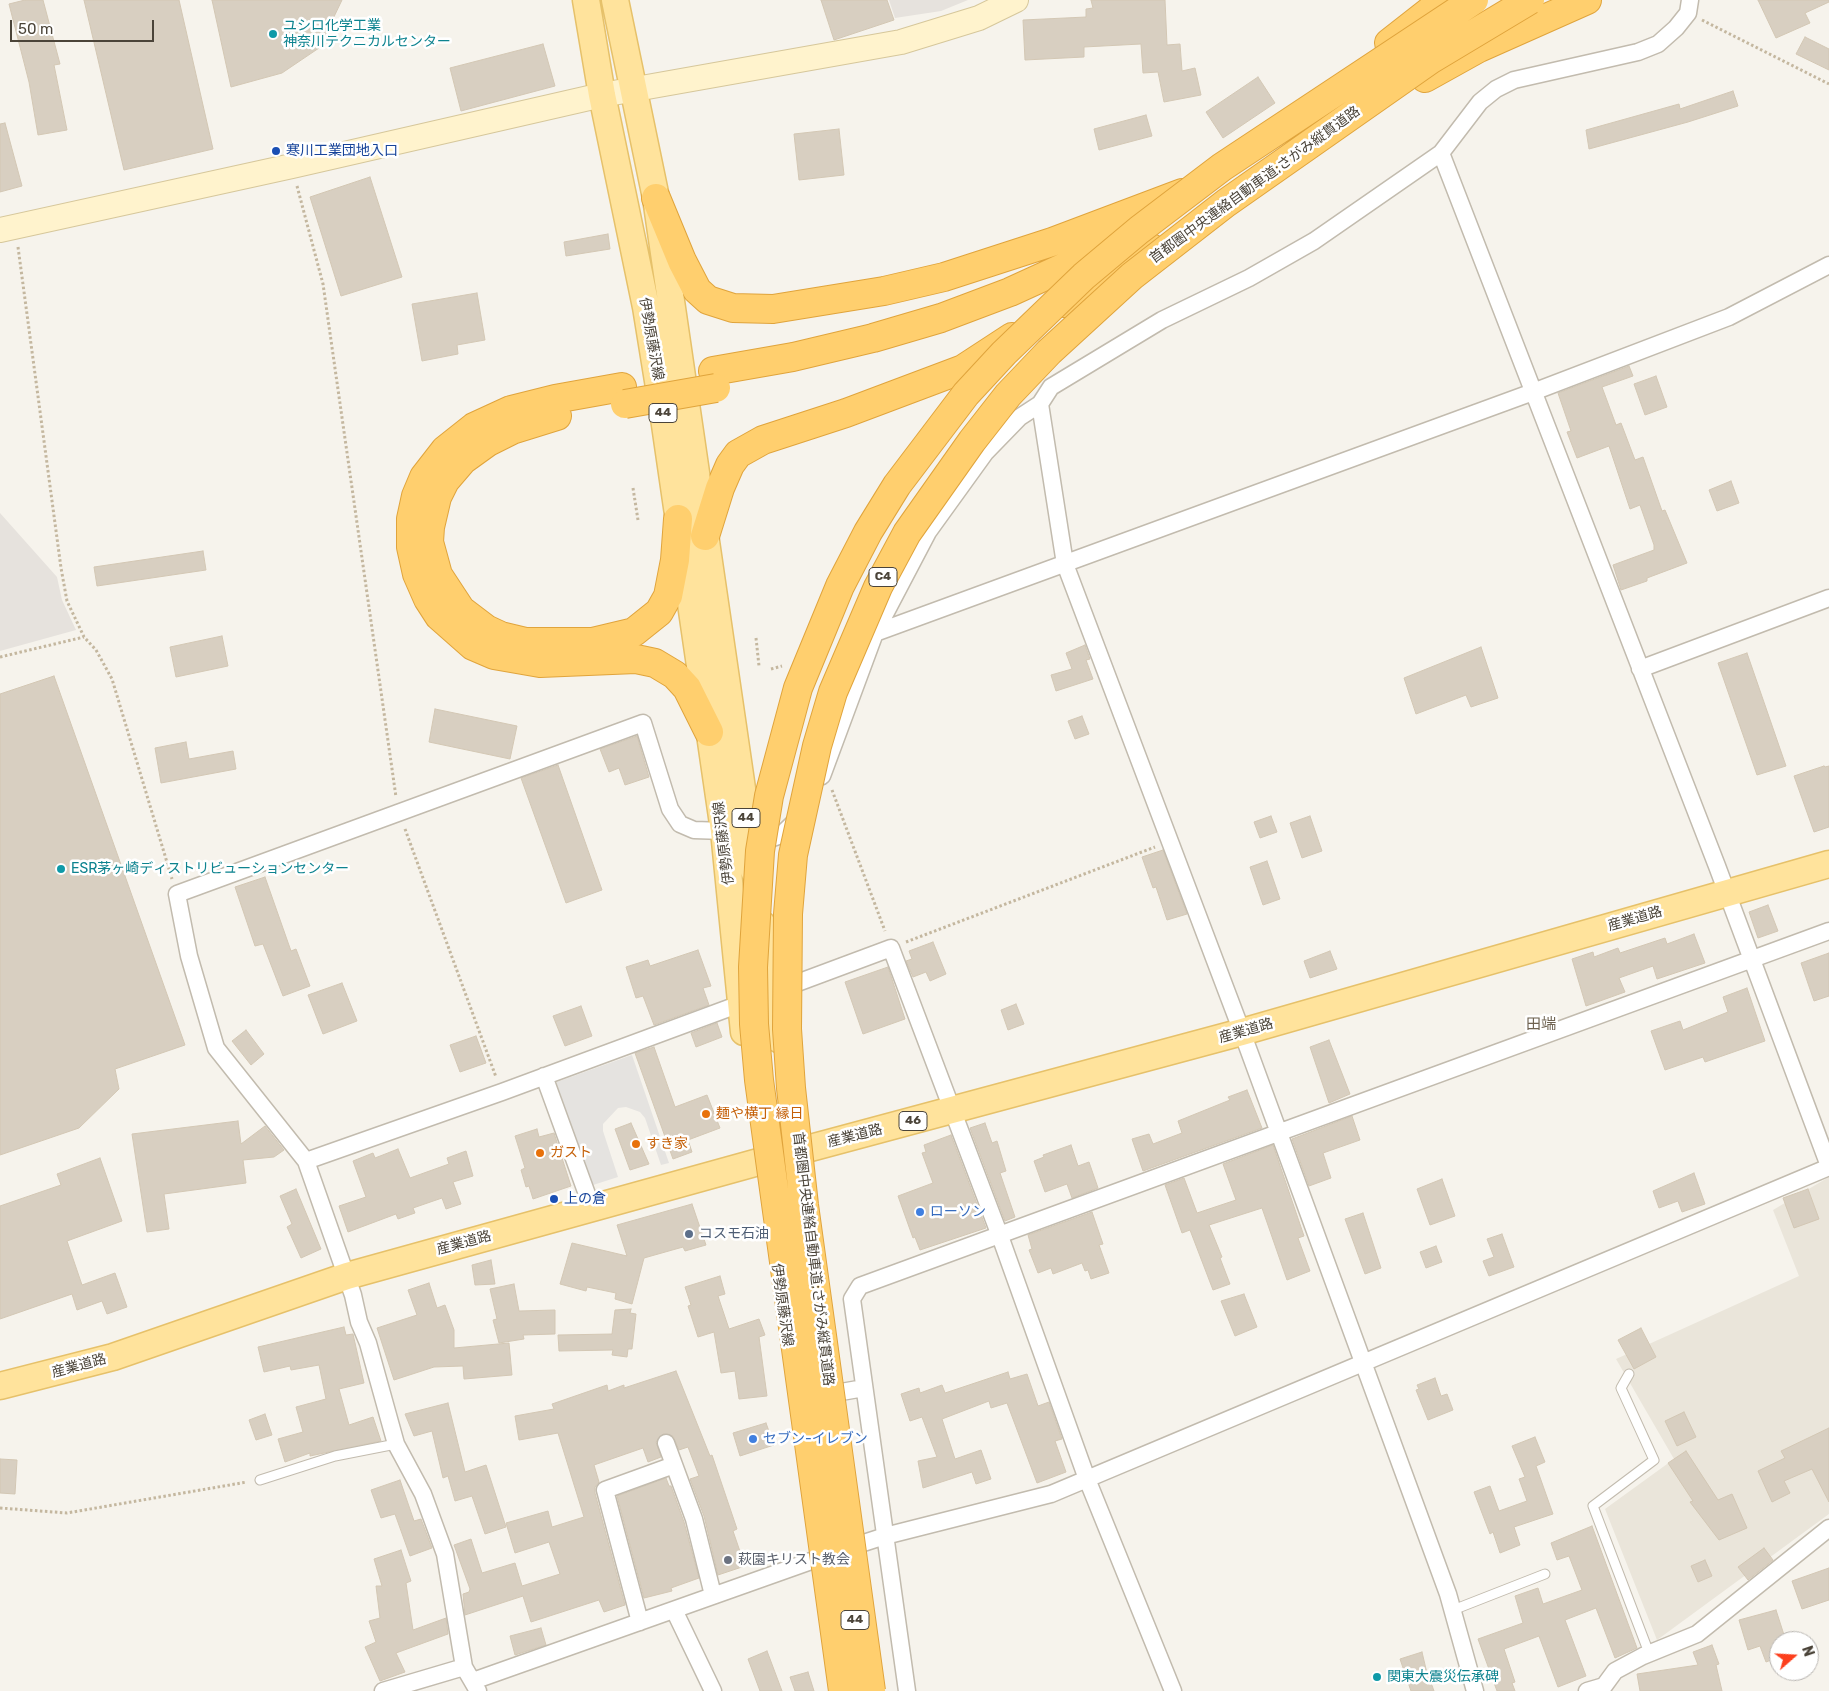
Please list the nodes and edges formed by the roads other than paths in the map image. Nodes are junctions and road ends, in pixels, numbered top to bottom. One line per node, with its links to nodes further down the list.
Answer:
1 (586, 0): 10 (main road, 伊勢原藤沢線 / 44)
2 (615, 0): 9 (main road, 伊勢原藤沢線 / 44)
3 (1016, 0): 9 (street)
4 (1444, 0): 12 (highway)
5 (1474, 0): 72 (highway, 首都圏中央連絡自動車道;さがみ縦貫道路 / C4, bridge)
6 (1530, 0): 74 (highway, 首都圏中央連絡自動車道;さがみ縦貫道路 / C4, bridge)
7 (1587, 0): 15 (highway)
8 (1689, 6): 11 (street)
9 (633, 89): 10 (street); 13 (main road, 伊勢原藤沢線 / 44)
10 (602, 95): 14 (street); 21 (main road, 伊勢原藤沢線 / 44)
11 (1441, 153): 18 (street); 20 (street)
12 (1192, 189): 13 (highway); 17 (highway)
13 (656, 198): 22 (main road, 伊勢原藤沢線 / 44)
14 (8, 228)
15 (1131, 261): 17 (highway); 22 (highway)
16 (1829, 265): 18 (street)
17 (714, 380): 19 (highway, bridge)
18 (1533, 392): 23 (street); 26 (street)
19 (623, 396): 21 (highway); 27 (highway)
20 (1040, 404): 23 (street); 25 (street)
21 (678, 519): 27 (main road, 伊勢原藤沢線 / 44)
22 (705, 536): 29 (main road, 伊勢原藤沢線 / 44)
23 (1065, 564): 25 (street); 36 (street)
24 (1829, 598): 26 (street)
25 (875, 633): 29 (street)
26 (1640, 669): 31 (street)
27 (709, 732): 28 (main road, 伊勢原藤沢線 / 44)
28 (724, 831): 35 (main road, 伊勢原藤沢線 / 44); 41 (street)
29 (750, 845): 34 (main road, 伊勢原藤沢線 / 44)
30 (1829, 864): 31 (main road, 産業道路 / 46)
31 (1727, 892): 33 (street); 36 (main road, 産業道路 / 46)
32 (1829, 930): 33 (street)
33 (1752, 960): 39 (street); 43 (street)
34 (772, 993): 35 (street); 38 (street); 40 (main road, 伊勢原藤沢線 / 44)
35 (740, 1004): 37 (street); 42 (main road, 伊勢原藤沢線 / 44)
36 (1242, 1032): 38 (main road, 産業道路 / 46); 39 (street)
37 (544, 1076): 41 (street); 44 (street)
38 (952, 1110): 40 (main road, 産業道路 / 46); 45 (street)
39 (1278, 1132): 45 (street); 47 (street)
40 (790, 1153): 42 (main road, 産業道路 / 46); 51 (main road, 伊勢原藤沢線 / 44)
41 (306, 1161): 46 (street)
42 (762, 1161): 44 (main road, 産業道路 / 46); 60 (main road, 伊勢原藤沢線 / 44)
43 (1829, 1166): 47 (street)
44 (592, 1208): 46 (main road, 産業道路 / 46)
45 (1000, 1236): 50 (street); 55 (street)
46 (347, 1276): 49 (main road, 産業道路 / 46); 53 (street)
47 (1363, 1362): 55 (street); 64 (street)
48 (1630, 1374): 66 (lane)
49 (0, 1386)
50 (864, 1388): 51 (street); 58 (street)
51 (824, 1396): 59 (main road, 伊勢原藤沢線 / 44)
52 (666, 1443): 54 (street)
53 (396, 1444): 56 (lane); 67 (street)
54 (674, 1465): 62 (street); 65 (street)
55 (1087, 1479): 58 (street); 76 (street)
56 (260, 1480)
57 (1829, 1528): 66 (street)
58 (885, 1536): 59 (street); 75 (street)
59 (845, 1549): 60 (street); 73 (main road, 伊勢原藤沢線 / 44)
60 (817, 1559): 62 (street); 71 (main road, 伊勢原藤沢線 / 44)
61 (1544, 1574): 64 (lane)
62 (713, 1596): 63 (street)
63 (674, 1610): 65 (street); 70 (street)
64 (1453, 1610): 77 (street)
65 (640, 1622): 67 (street)
66 (1649, 1653): 68 (street)
67 (472, 1680): 69 (street)
68 (1604, 1689): 78 (street)
69 (383, 1691)
70 (713, 1691)
71 (836, 1691)
72 (843, 1691)
73 (865, 1691)
74 (871, 1691)
75 (907, 1691)
76 (1173, 1691)
77 (1475, 1691)
78 (1587, 1691)

